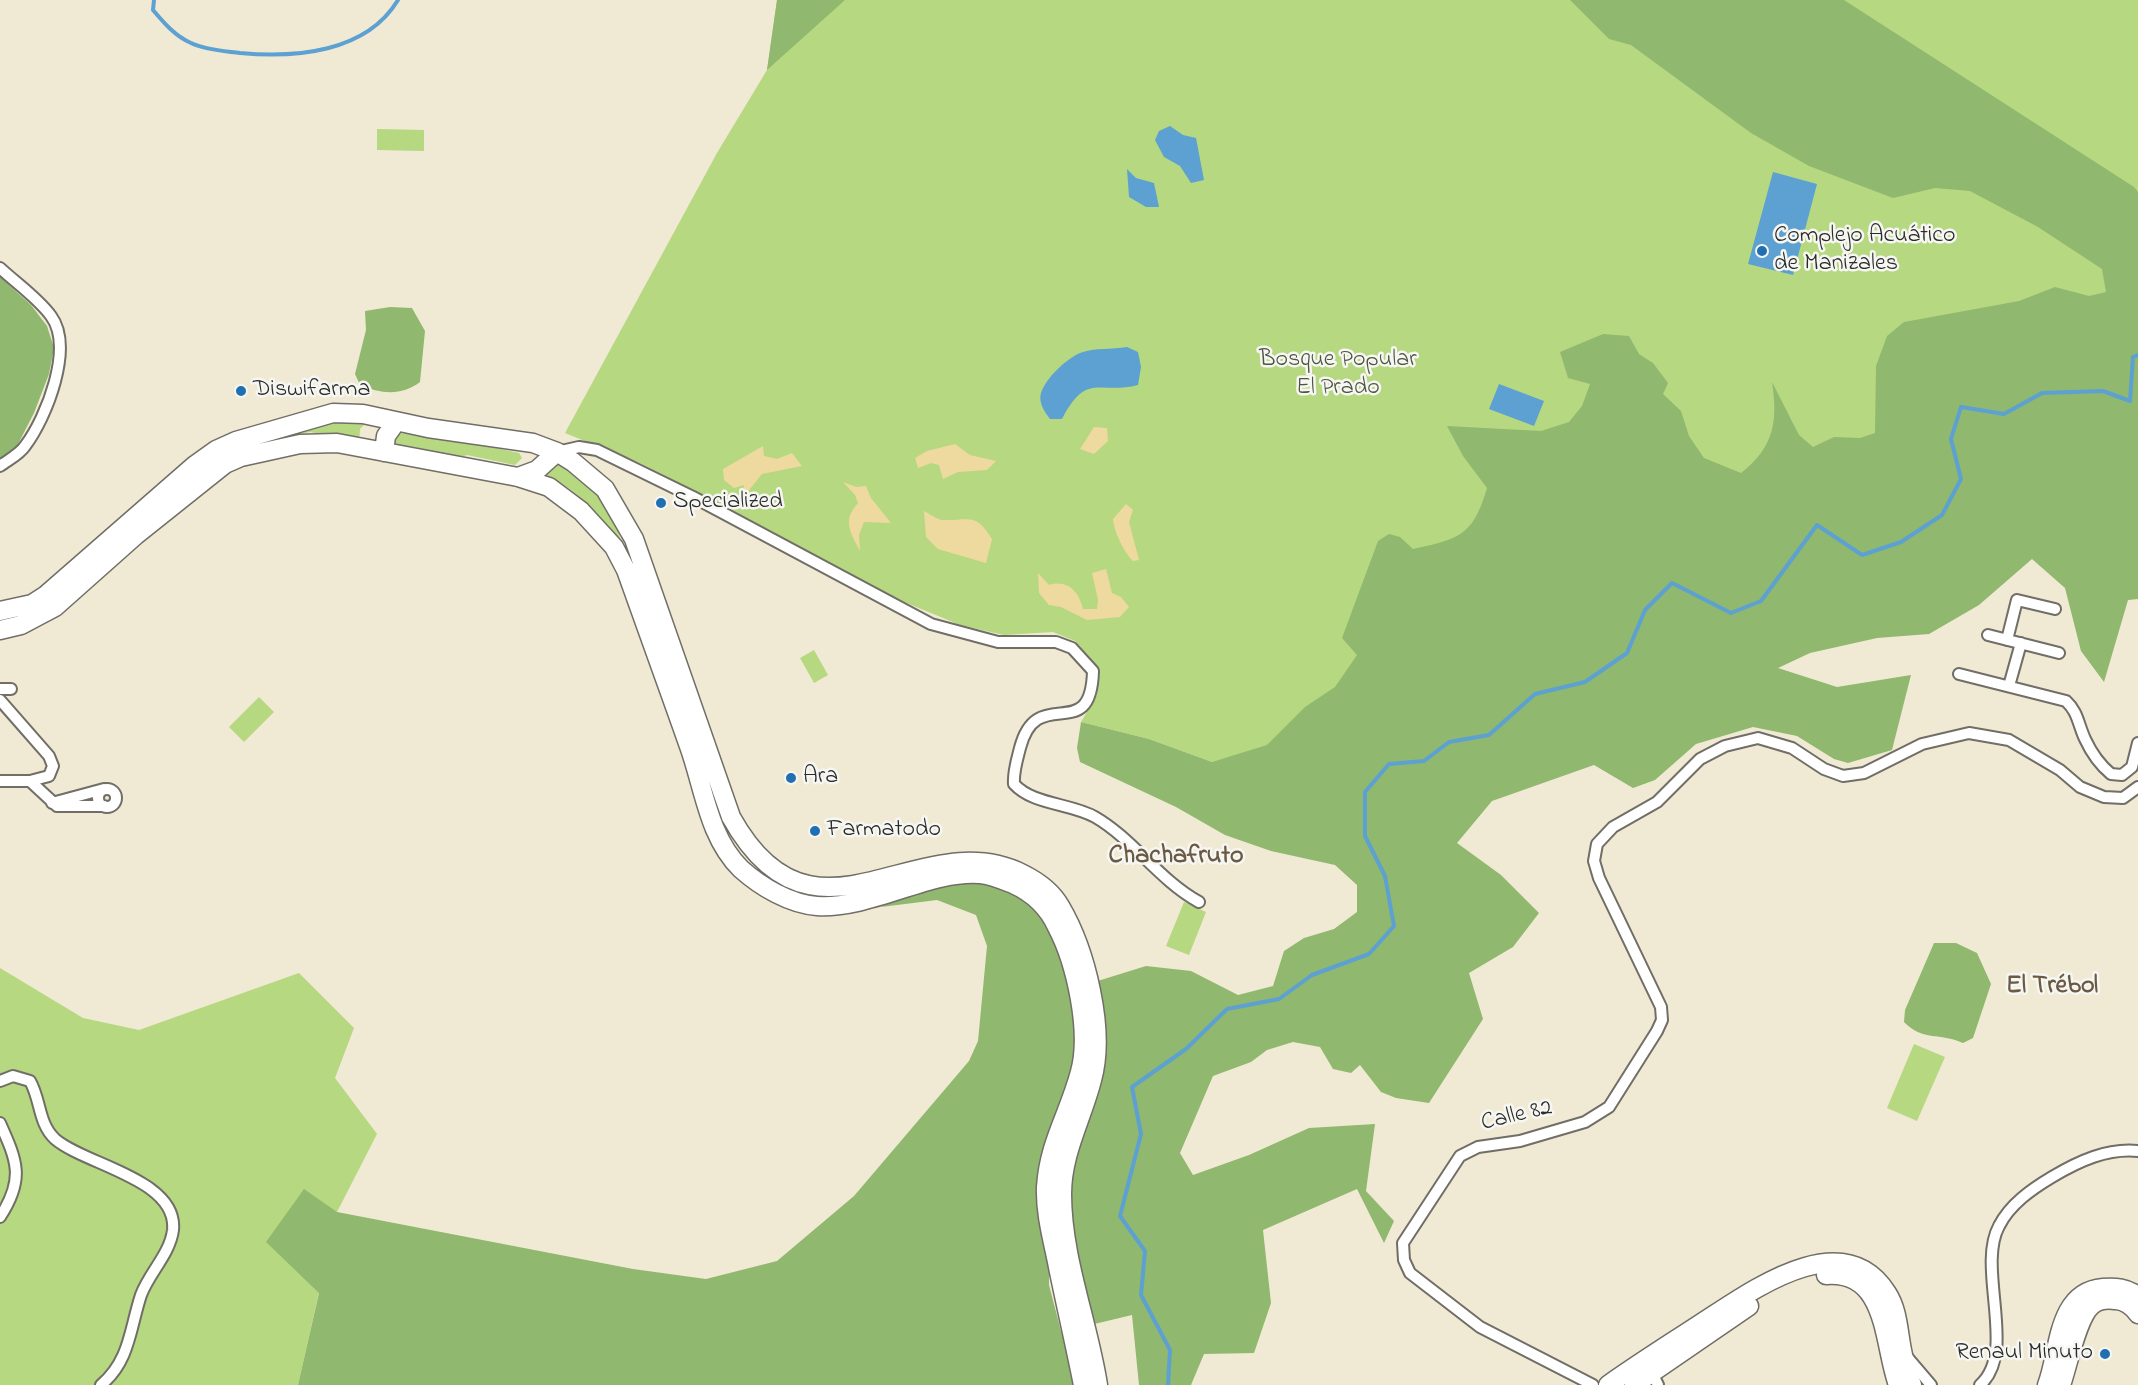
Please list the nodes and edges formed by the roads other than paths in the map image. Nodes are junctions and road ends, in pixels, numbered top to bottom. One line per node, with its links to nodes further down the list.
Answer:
1 (0, 268): 5 (street)
2 (396, 422): 3 (main road); 4 (main road); 8 (main road)
3 (384, 452): 6 (main road); 9 (main road)
4 (557, 452): 6 (main road); 22 (street); 33 (main road)
5 (0, 466)
6 (518, 477): 32 (main road)
7 (2055, 609): 11 (street)
8 (0, 611)
9 (0, 630)
10 (1988, 635): 11 (street)
11 (2007, 640): 12 (street)
12 (2021, 643): 13 (street); 15 (street)
13 (2059, 653)
14 (1959, 674): 15 (street)
15 (2009, 686): 17 (street)
16 (0, 700): 18 (street)
17 (2138, 743)
18 (34, 781): 19 (street); 21 (street)
19 (0, 782)
20 (2138, 787): 34 (street, Calle 82)
21 (52, 803): 21 (street)
22 (1199, 902)
23 (0, 1081): 31 (street)
24 (0, 1123): 26 (street)
25 (2138, 1151): 40 (street)
26 (0, 1217)
27 (2138, 1296): 41 (main road)
28 (2138, 1314): 42 (main road)
29 (1902, 1352): 35 (main road); 38 (main road); 39 (street)
30 (1655, 1379): 36 (main road); 37 (main road)
31 (101, 1385)
32 (1083, 1385)
33 (1098, 1385)
34 (1593, 1385)
35 (1608, 1385)
36 (1635, 1385)
37 (1898, 1385)
38 (1912, 1385)
39 (1931, 1385)
40 (1980, 1385)
41 (2047, 1385)
42 (2061, 1385)

